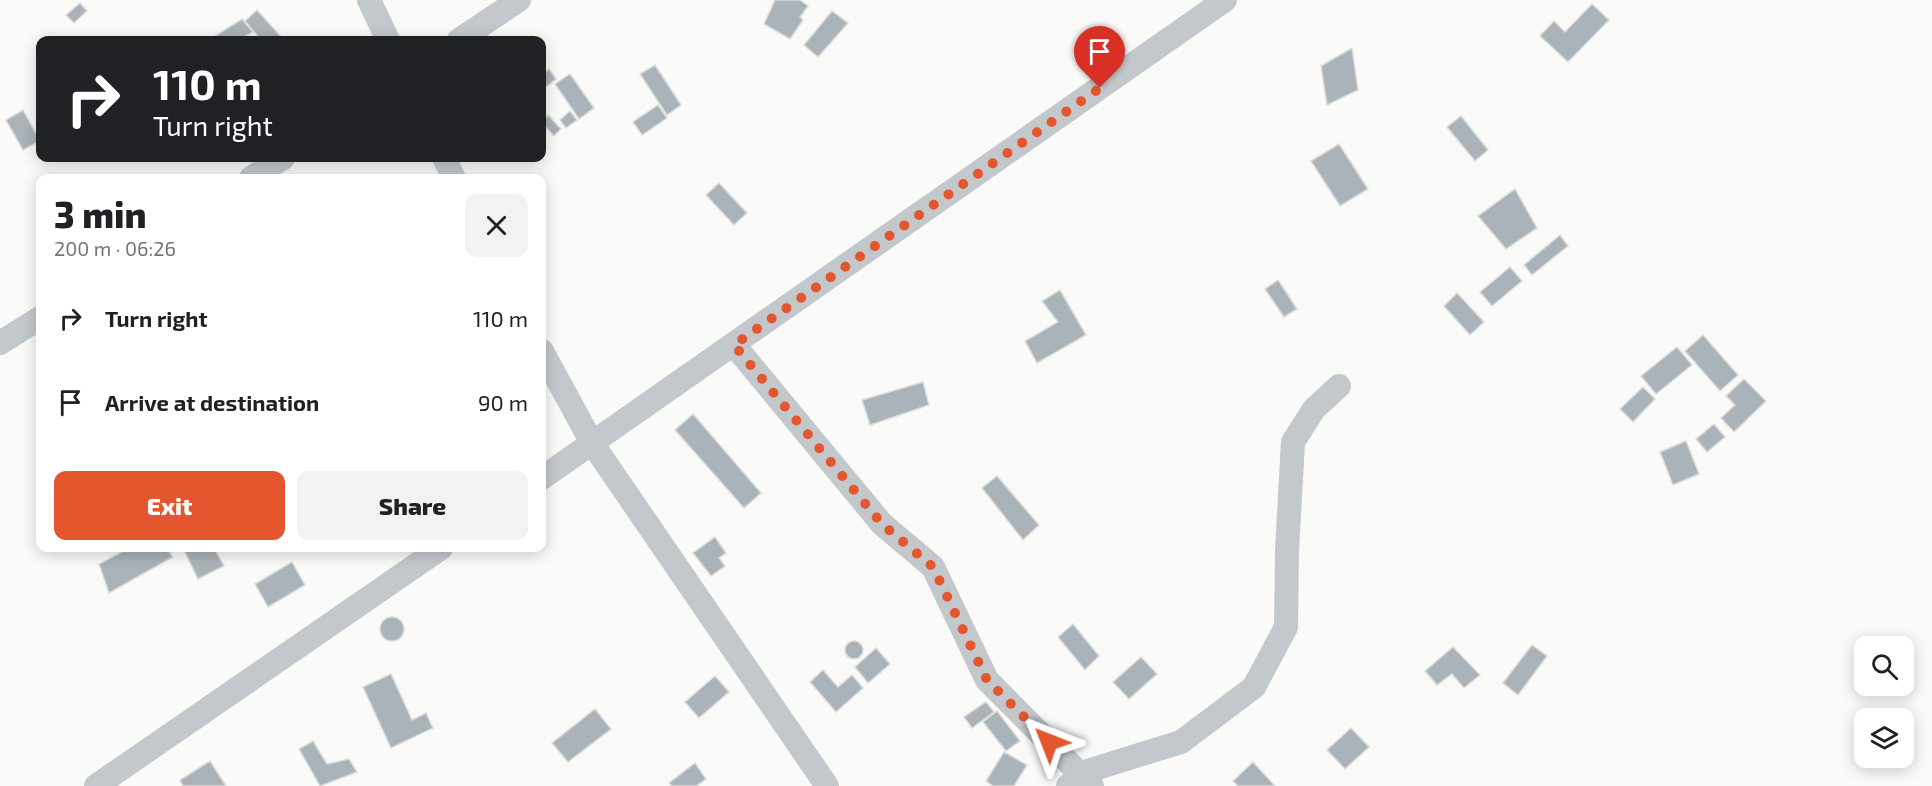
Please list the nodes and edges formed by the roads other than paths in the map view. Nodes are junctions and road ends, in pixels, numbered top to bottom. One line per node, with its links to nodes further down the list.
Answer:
1 (369, 0): 4 (street)
2 (519, 0): 5 (street)
3 (1226, 0): 10 (street)
4 (386, 36)
5 (465, 36)
6 (277, 162): 7 (street)
7 (257, 174)
8 (36, 320): 9 (street)
9 (0, 342)
10 (734, 345): 13 (street); 16 (street)
11 (546, 358): 13 (street)
12 (1339, 386): 16 (street)
13 (592, 443): 14 (street); 18 (street)
14 (546, 475)
15 (435, 552): 17 (street)
16 (1080, 782)
17 (96, 786)
18 (827, 786)

